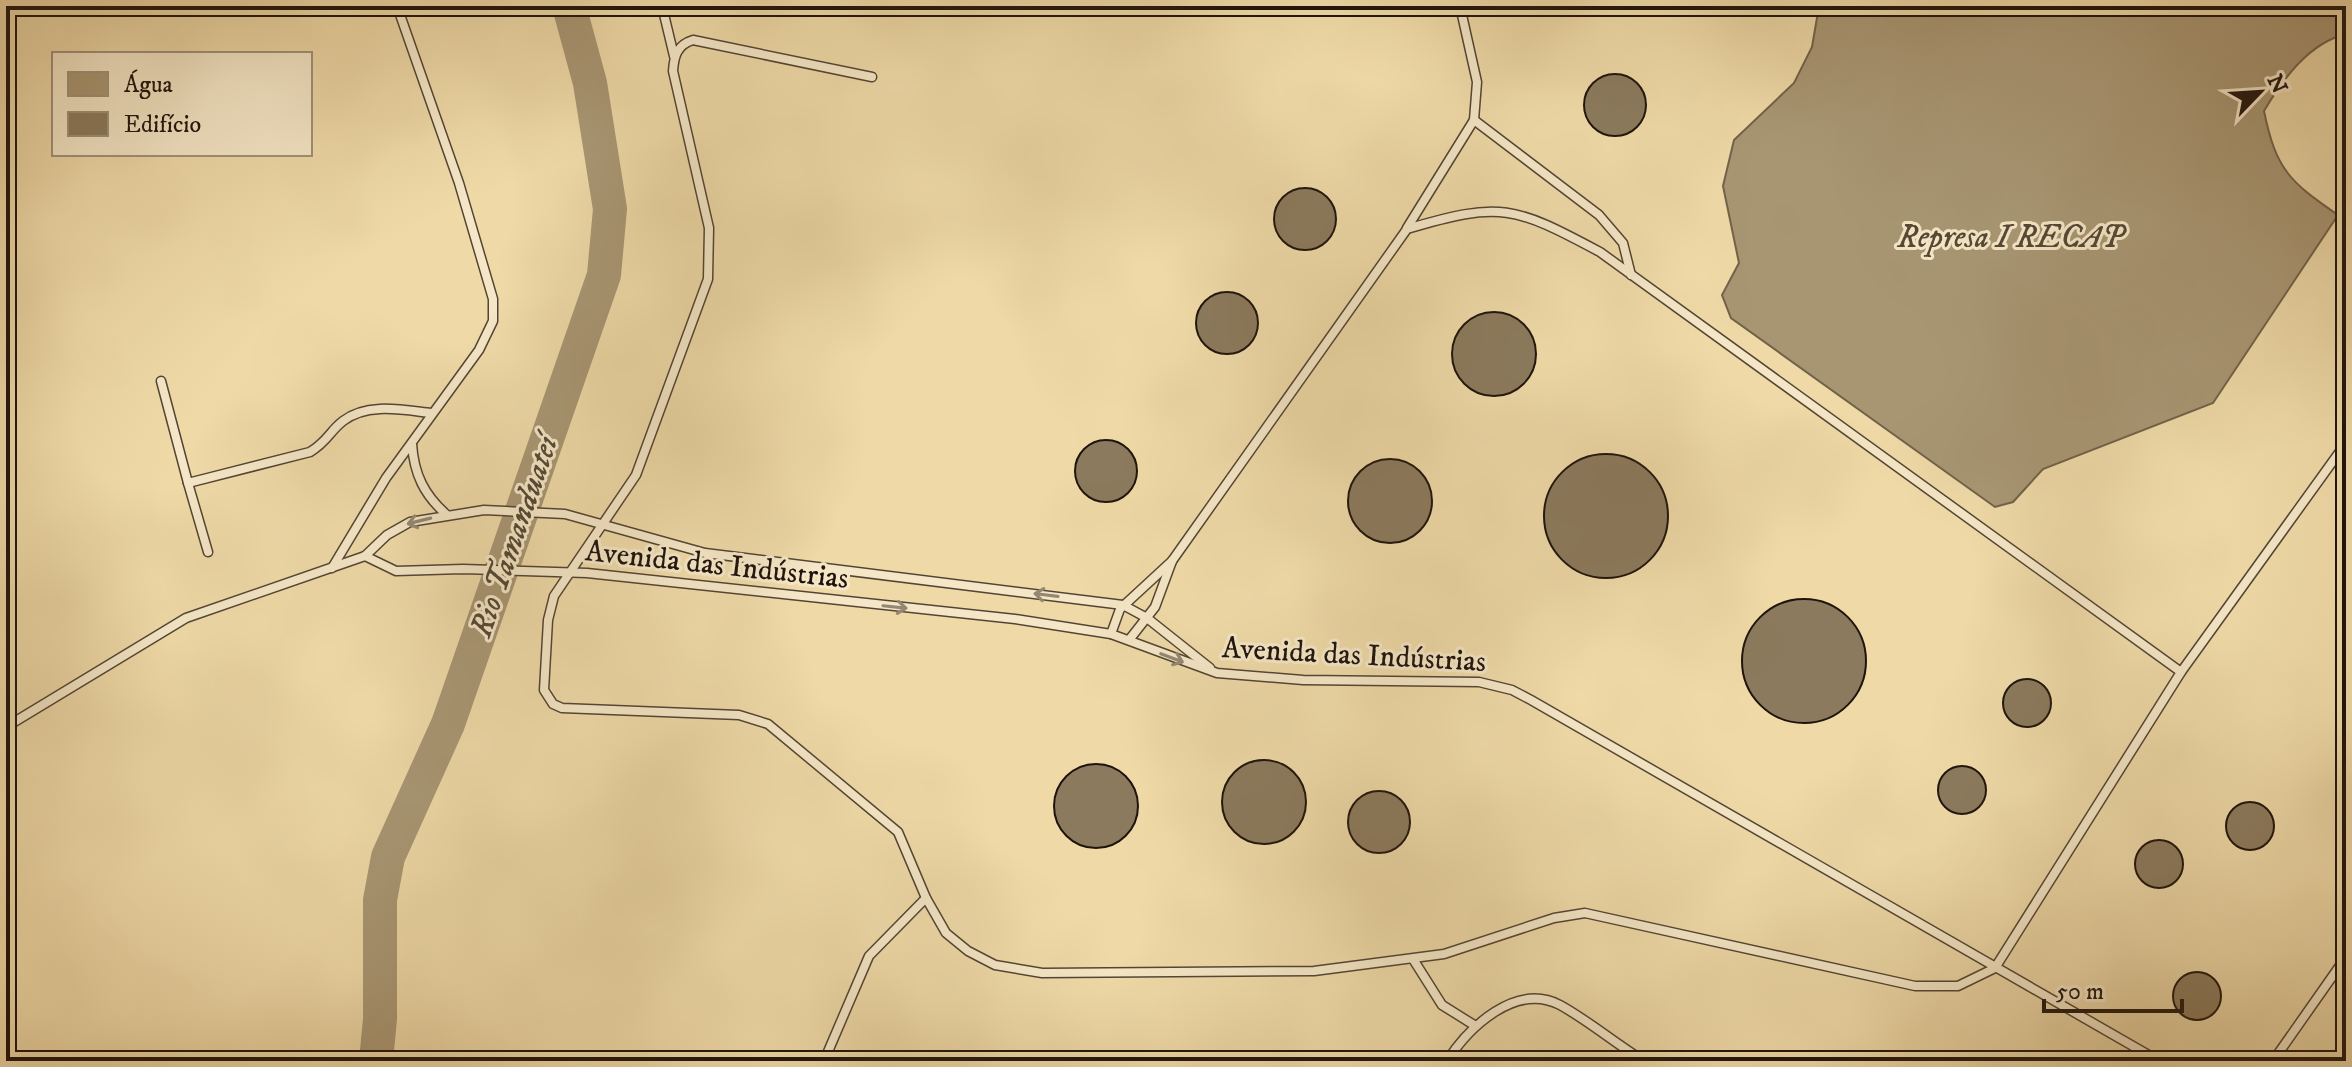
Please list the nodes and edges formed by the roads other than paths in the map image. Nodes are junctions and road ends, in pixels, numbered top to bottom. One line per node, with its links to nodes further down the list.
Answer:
1 (397, 6): 10 (lane)
2 (662, 6): 4 (lane)
3 (1460, 6): 6 (lane)
4 (674, 56): 5 (lane); 15 (lane)
5 (872, 77)
6 (1474, 120): 7 (lane); 8 (lane)
7 (1407, 229): 8 (lane); 18 (lane)
8 (1631, 275): 25 (lane)
9 (161, 381): 13 (lane)
10 (431, 413): 11 (lane); 13 (lane)
11 (412, 443): 14 (lane); 19 (lane)
12 (2346, 443): 25 (lane)
13 (188, 483): 16 (lane)
14 (447, 515): 15 (lane, Avenida das Indústrias); 17 (lane, Avenida das Indústrias, one-way to 17)
15 (605, 522): 20 (lane); 21 (lane, Avenida das Indústrias, one-way to 15)
16 (208, 552)
17 (365, 556): 19 (lane, Avenida das Indústrias); 20 (lane, Avenida das Indústrias)
18 (1172, 561): 21 (lane); 22 (lane)
19 (332, 568): 27 (lane, Avenida das Indústrias)
20 (568, 572): 23 (lane, Avenida das Indústrias, one-way to 23); 28 (lane)
21 (1123, 605): 22 (lane); 23 (lane)
22 (1147, 618): 24 (lane); 26 (lane)
23 (1111, 634): 24 (lane, Avenida das Indústrias)
24 (1129, 640): 26 (lane, Avenida das Indústrias, one-way to 26)
25 (2181, 672): 31 (lane)
26 (1217, 673): 31 (lane, Avenida das Indústrias)
27 (6, 727)
28 (926, 898): 30 (lane); 33 (lane)
29 (2346, 957): 37 (lane)
30 (1413, 959): 31 (lane); 32 (lane)
31 (1995, 968): 36 (lane, Avenida das Indústrias)
32 (1474, 1025): 34 (lane); 35 (lane)
33 (824, 1061)
34 (1447, 1061)
35 (1644, 1061)
36 (2159, 1061)
37 (2273, 1061)

